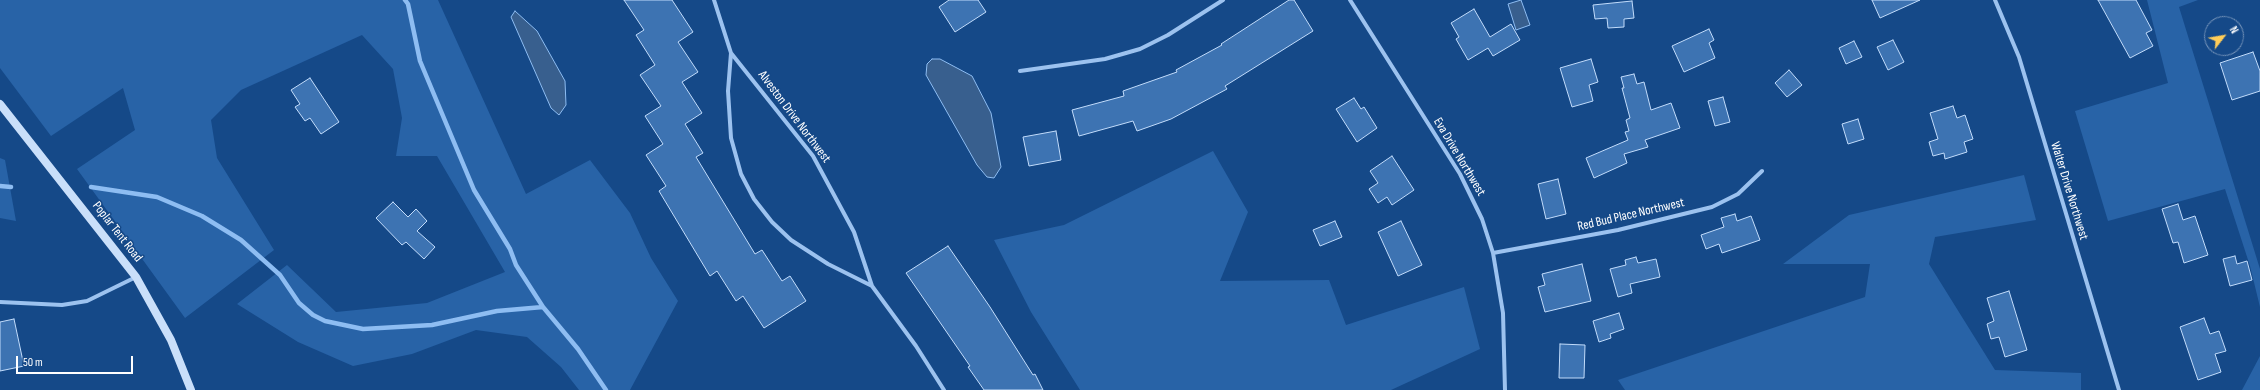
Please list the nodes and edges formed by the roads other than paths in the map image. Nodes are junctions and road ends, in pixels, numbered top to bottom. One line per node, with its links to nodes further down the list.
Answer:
1 (714, 0): 5 (street, Alveston Drive Northwest)
2 (1223, 0): 6 (street)
3 (1350, 0): 9 (street, Eva Drive Northwest)
4 (1995, 0): 16 (street, Walter Drive Northwest)
5 (731, 52): 11 (street, Alveston Drive Northwest); 11 (street, Alveston Drive Northwest)
6 (1020, 71)
7 (0, 104): 10 (main road, Poplar Tent Road)
8 (1762, 171): 9 (street, Red Bud Place Northwest)
9 (1493, 253): 15 (street, Eva Drive Northwest)
10 (136, 277): 12 (street); 13 (main road, Poplar Tent Road)
11 (872, 286): 14 (street, Alveston Drive Northwest)
12 (0, 302)
13 (191, 390)
14 (944, 390)
15 (1505, 390)
16 (2119, 390)

